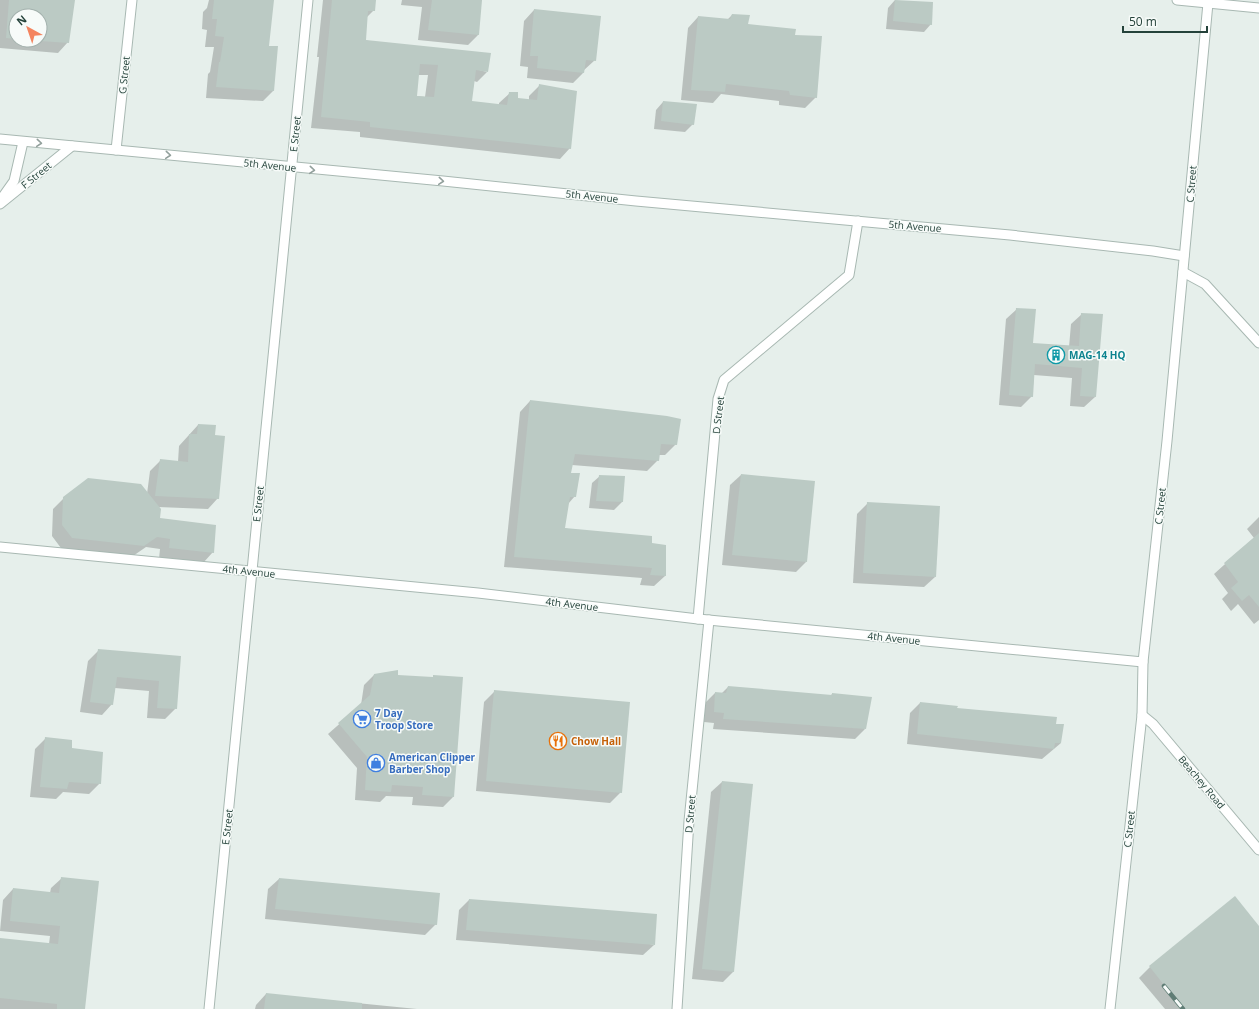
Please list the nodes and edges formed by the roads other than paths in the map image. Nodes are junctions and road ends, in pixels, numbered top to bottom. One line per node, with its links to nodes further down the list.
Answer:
1 (132, 0): 9 (street, G Street)
2 (308, 0): 10 (street, E Street)
3 (1177, 0): 4 (street)
4 (1208, 3): 5 (street); 13 (street, C Street)
5 (1259, 8)
6 (0, 139): 7 (street, 5th Avenue)
7 (23, 142): 8 (street, 5th Avenue, one-way to 8); 11 (street)
8 (72, 146): 9 (street, 5th Avenue); 11 (street, F Street)
9 (116, 150): 10 (street, 5th Avenue, one-way to 10)
10 (292, 168): 12 (street, 5th Avenue, one-way to 12); 17 (street, E Street)
11 (0, 202)
12 (858, 221): 13 (street, 5th Avenue); 18 (street, D Street)
13 (1184, 256): 14 (street, C Street)
14 (1183, 272): 15 (street); 20 (street, C Street)
15 (1259, 343)
16 (0, 547): 17 (street, 4th Avenue)
17 (252, 571): 18 (street, 4th Avenue); 23 (street, E Street)
18 (698, 619): 19 (street, 4th Avenue)
19 (710, 620): 20 (street, 4th Avenue); 24 (street, D Street)
20 (1143, 662): 21 (street, C Street)
21 (1142, 715): 22 (street, Beachey Road); 25 (street, C Street)
22 (1259, 850)
23 (209, 1009)
24 (677, 1009)
25 (1110, 1009)

